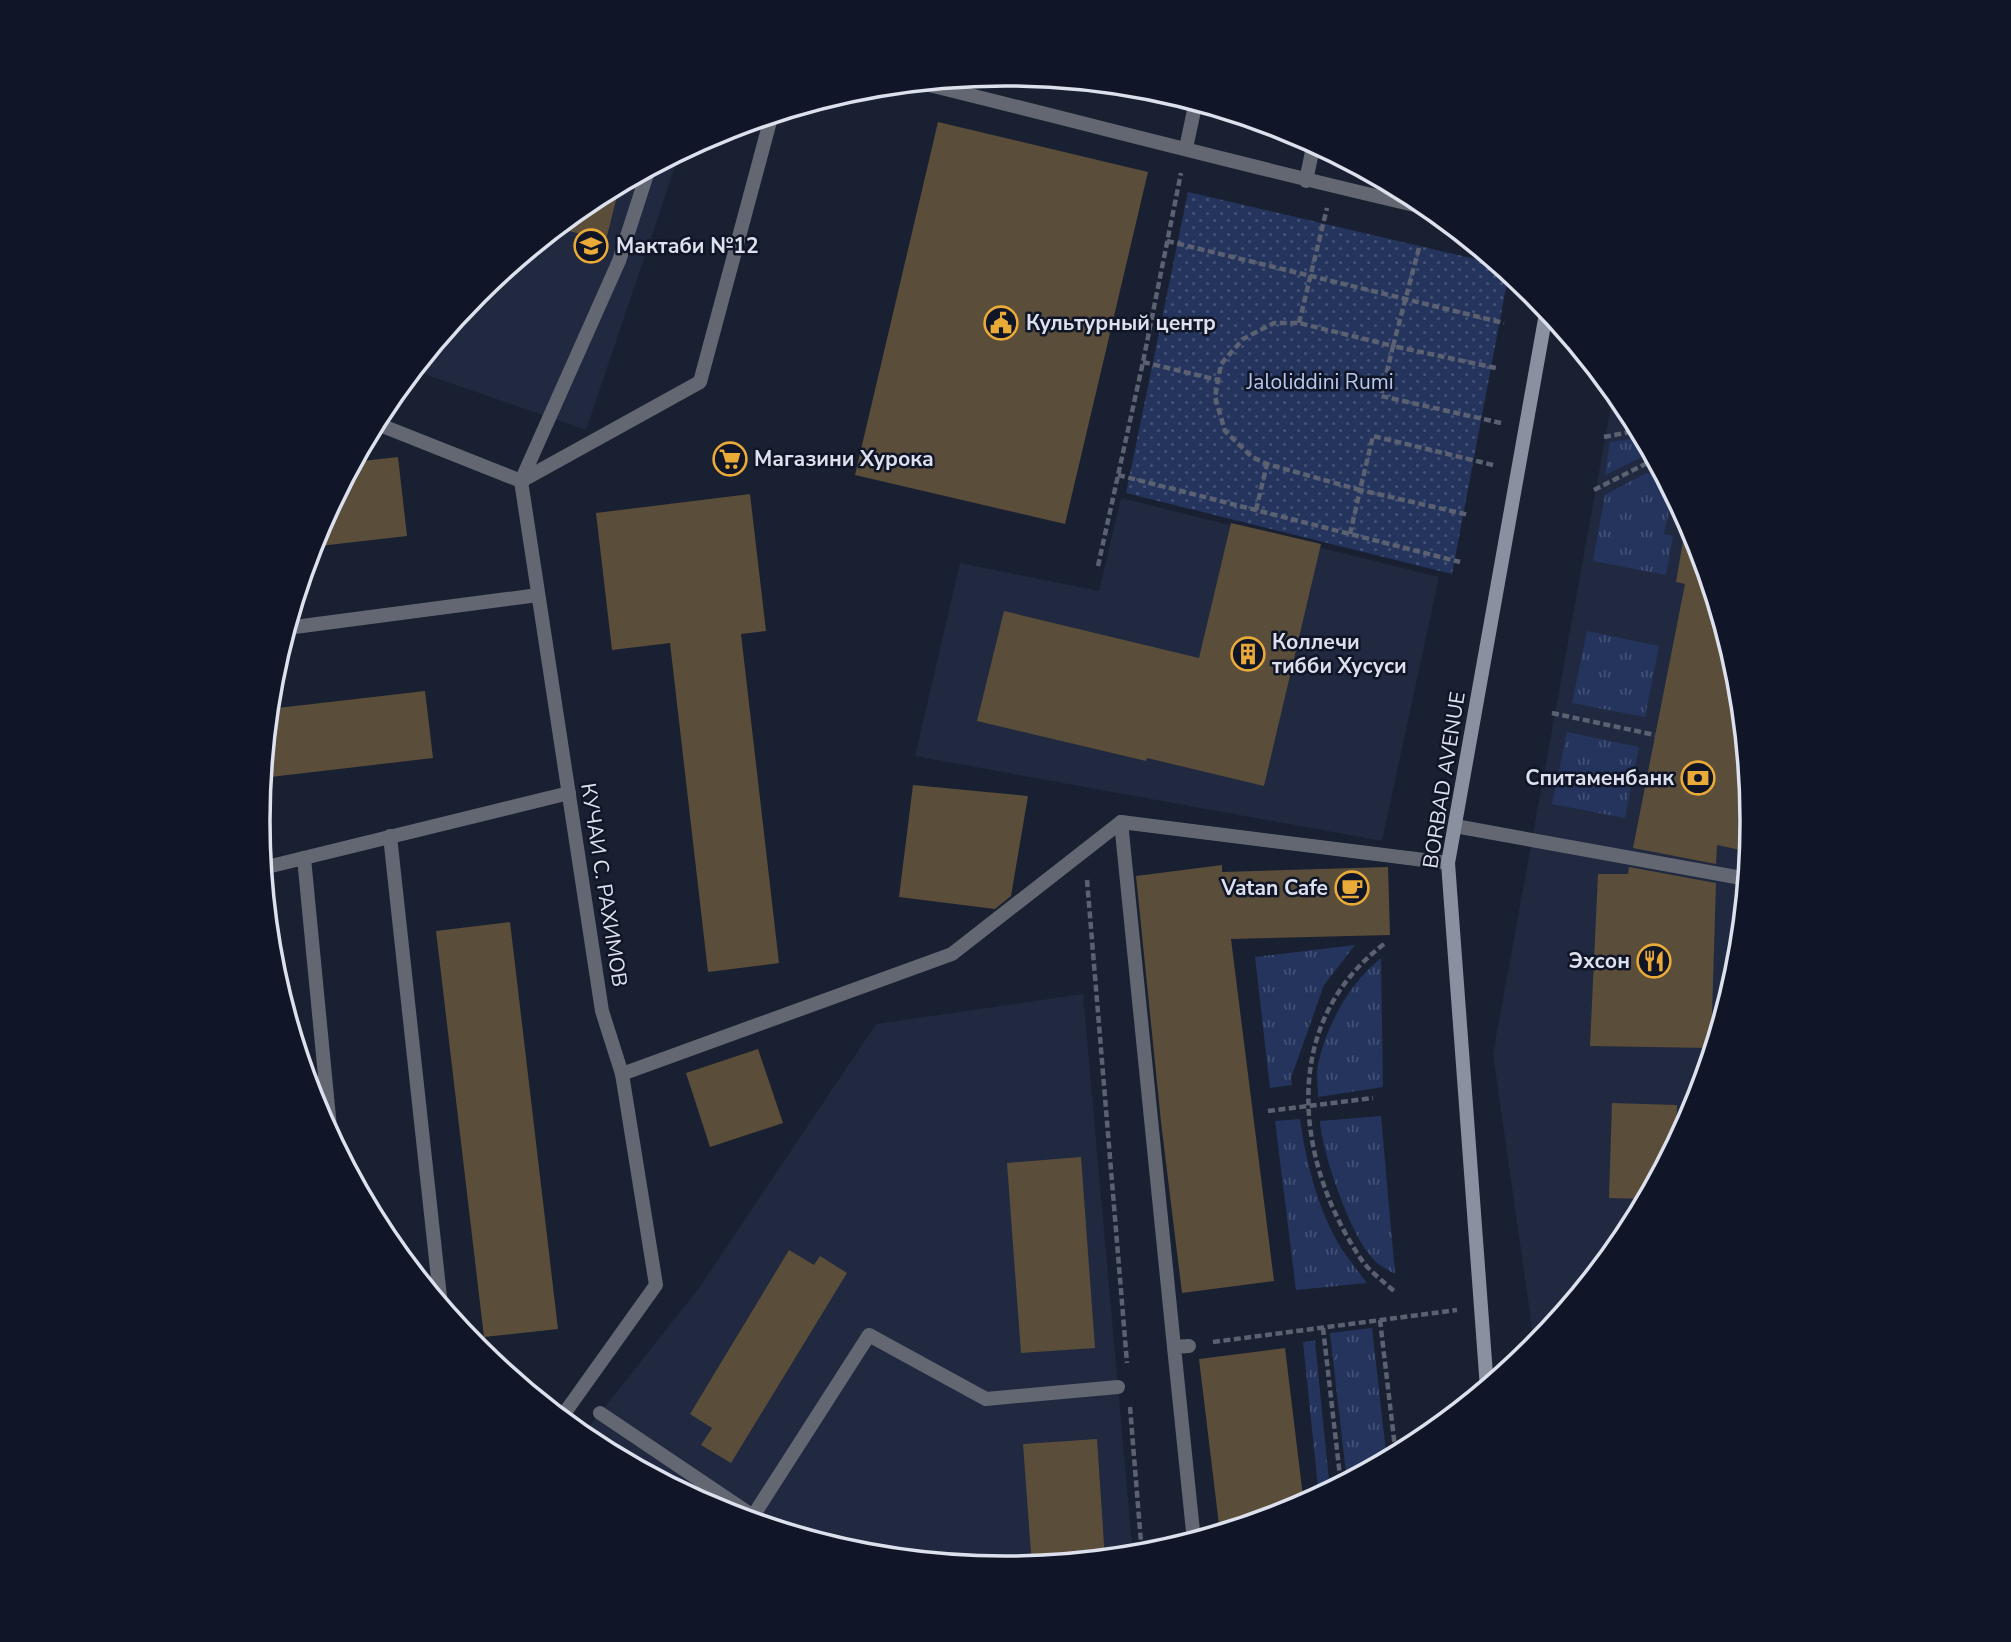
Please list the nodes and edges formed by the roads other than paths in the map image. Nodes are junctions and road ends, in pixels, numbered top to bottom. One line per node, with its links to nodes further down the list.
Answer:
1 (944, 88): 4 (street)
2 (1194, 111): 4 (street)
3 (769, 125): 11 (street)
4 (1186, 148): 7 (street)
5 (1312, 153): 7 (street)
6 (645, 180): 11 (street)
7 (1306, 181): 8 (street)
8 (1401, 202)
9 (1545, 322): 16 (street, BORBAD AVENUE)
10 (385, 427): 11 (street)
11 (521, 481): 12 (street, КУЧАИ С. РАХИМОВ)
12 (538, 595): 13 (street); 14 (street, КУЧАИ С. РАХИМОВ)
13 (296, 627)
14 (569, 793): 17 (street); 22 (street, КУЧАИ С. РАХИМОВ)
15 (1121, 822): 19 (street); 22 (street); 26 (street)
16 (1455, 826): 19 (street, BORBAD AVENUE); 21 (street)
17 (390, 836): 18 (street); 24 (street)
18 (304, 858): 20 (street); 23 (street)
19 (1448, 863): 27 (street, BORBAD AVENUE)
20 (272, 865)
21 (1738, 877)
22 (622, 1074): 29 (street, КУЧАИ С. РАХИМОВ)
23 (328, 1106)
24 (439, 1290)
25 (1189, 1346): 26 (street)
26 (1174, 1347): 33 (street)
27 (1487, 1376)
28 (1123, 1381): 32 (street)
29 (567, 1410)
30 (600, 1413): 31 (street)
31 (738, 1505)
32 (756, 1512)
33 (1193, 1532)

